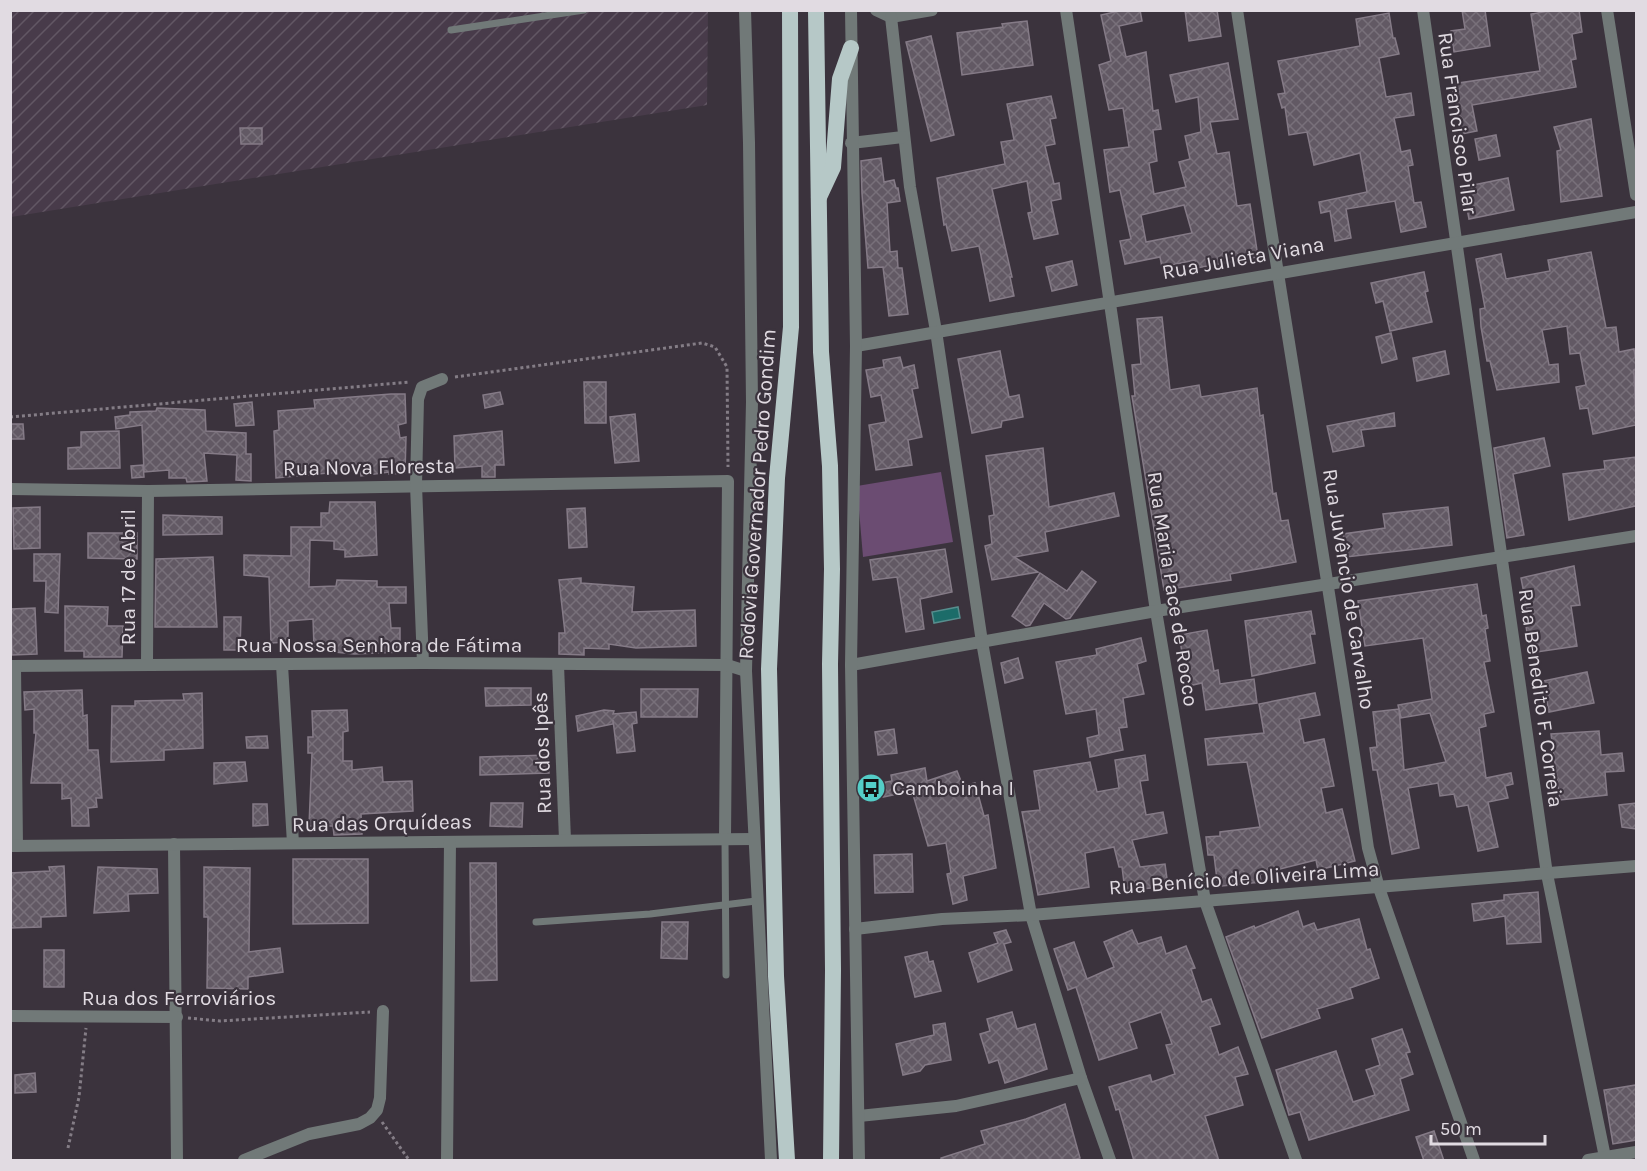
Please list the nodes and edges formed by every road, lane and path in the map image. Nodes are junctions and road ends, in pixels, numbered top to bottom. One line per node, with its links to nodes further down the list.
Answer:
1 (584, 10): 14 (lane)
2 (745, 10): 45 (street)
3 (781, 10): 15 (highway)
4 (790, 10): 15 (highway, Rodovia Governador Pedro Gondim)
5 (816, 10): 20 (highway)
6 (851, 10): 16 (street)
7 (876, 10): 13 (street)
8 (932, 10): 13 (street)
9 (1066, 10): 24 (street, Rua Maria Pace de Rocco)
10 (1237, 10): 23 (street, Rua Juvêncio de Carvalho)
11 (1422, 10): 22 (street, Rua Francisco Pilar)
12 (1607, 10): 19 (street)
13 (891, 17): 17 (street)
14 (451, 30)
15 (790, 44): 78 (highway, Rodovia Governador Pedro Gondim)
16 (851, 48): 18 (street); 20 (highway)
17 (903, 137): 18 (street); 25 (street)
18 (851, 143): 26 (street)
19 (1636, 195)
20 (818, 198): 79 (highway)
21 (1636, 212): 22 (street, Rua Julieta Viana)
22 (1454, 242): 23 (street, Rua Julieta Viana); 34 (street, Rua Benedito F. Correia)
23 (1276, 272): 24 (street, Rua Julieta Viana); 35 (street, Rua Juvêncio de Carvalho)
24 (1109, 301): 25 (street, Rua Julieta Viana); 36 (street, Rua Maria Pace de Rocco)
25 (936, 331): 26 (street, Rua Julieta Viana); 37 (street)
26 (856, 346): 43 (street)
27 (442, 379): 28 (path); 29 (path); 30 (street)
28 (10, 417)
29 (728, 481): 30 (street, Rua Nova Floresta); 42 (street)
30 (416, 485): 32 (street, Rua Nova Floresta); 38 (street)
31 (10, 489): 32 (street, Rua Nova Floresta)
32 (148, 490): 39 (street, Rua 17 de Abril)
33 (1636, 536): 34 (street)
34 (1500, 557): 35 (street); 54 (street, Rua Benedito F. Correia)
35 (1330, 583): 36 (street); 55 (street, Rua Juvêncio de Carvalho)
36 (1156, 611): 37 (street); 57 (street, Rua Maria Pace de Rocco)
37 (982, 642): 43 (street); 59 (street)
38 (423, 663): 40 (street, Rua Nossa Senhora de Fátima); 41 (street, Rua Nossa Senhora de Fátima)
39 (147, 664): 40 (street, Rua Nossa Senhora de Fátima); 44 (street, Rua Nossa Senhora de Fátima)
40 (282, 665): 50 (street)
41 (558, 665): 42 (street, Rua Nossa Senhora de Fátima); 48 (street, Rua dos Ipês)
42 (727, 665): 45 (street, Rua Nossa Senhora de Fátima); 46 (street)
43 (851, 665): 61 (street)
44 (13, 666): 52 (street)
45 (746, 671): 47 (street)
46 (726, 839): 47 (street, Rua das Orquídeas); 48 (street, Rua das Orquídeas); 58 (lane)
47 (754, 839): 56 (street)
48 (565, 840): 49 (street, Rua das Orquídeas)
49 (450, 842): 50 (street, Rua das Orquídeas); 76 (street)
50 (293, 843): 51 (street, Rua das Orquídeas)
51 (174, 844): 52 (street, Rua das Orquídeas); 66 (street)
52 (14, 846)
53 (1636, 866): 54 (street, Rua Benício de Oliveira Lima)
54 (1547, 874): 55 (street, Rua Benício de Oliveira Lima); 72 (street, Rua Benedito F. Correia)
55 (1379, 888): 57 (street, Rua Benício de Oliveira Lima); 83 (street, Rua Juvêncio de Carvalho)
56 (756, 901): 58 (lane); 77 (street)
57 (1205, 901): 59 (street, Rua Benício de Oliveira Lima); 82 (street, Rua Maria Pace de Rocco)
58 (726, 907): 60 (lane); 62 (lane)
59 (1031, 915): 61 (street, Rua Benício de Oliveira Lima); 67 (street)
60 (536, 922)
61 (855, 929): 69 (street)
62 (726, 975)
63 (383, 1011): 66 (path, Rua dos Ferroviários); 68 (street)
64 (10, 1016): 65 (street, Rua dos Ferroviários)
65 (87, 1017): 66 (street, Rua dos Ferroviários); 70 (path)
66 (177, 1017): 73 (street)
67 (1081, 1078): 69 (street); 81 (street)
68 (377, 1110): 74 (street); 75 (path)
69 (859, 1116): 80 (street)
70 (68, 1148)
71 (1636, 1152): 72 (street)
72 (1605, 1157): 84 (street)
73 (177, 1161)
74 (244, 1161)
75 (409, 1161)
76 (447, 1161)
77 (771, 1161)
78 (787, 1161)
79 (831, 1161)
80 (859, 1161)
81 (1110, 1161)
82 (1296, 1161)
83 (1474, 1161)
84 (1588, 1161)

